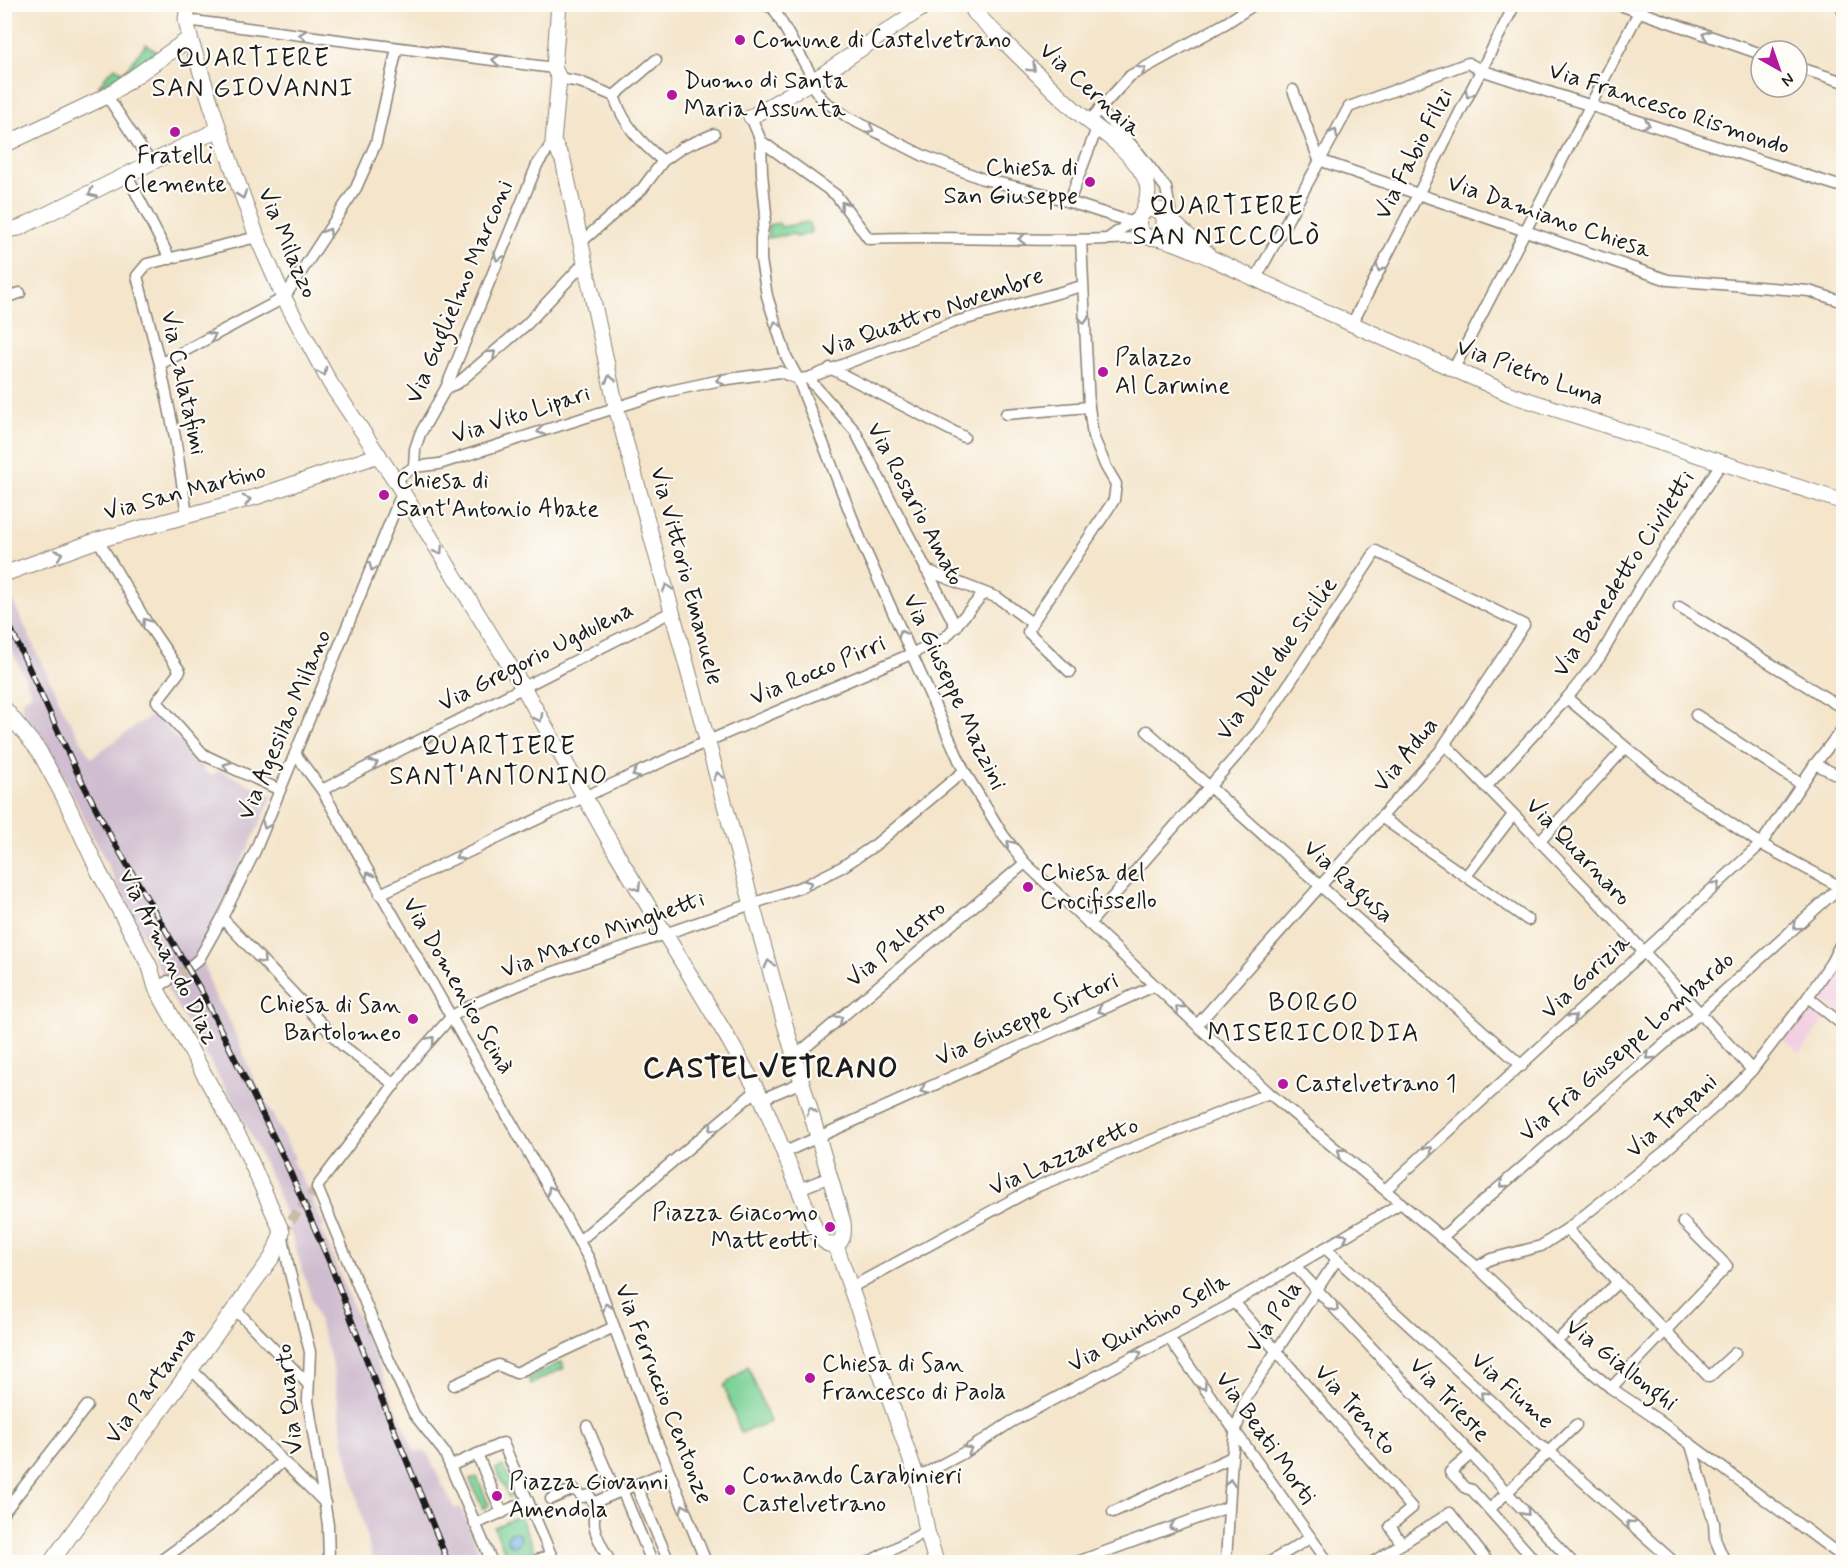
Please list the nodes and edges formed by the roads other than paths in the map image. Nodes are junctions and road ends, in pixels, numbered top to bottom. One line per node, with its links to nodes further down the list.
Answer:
1 (174, 4): 11 (street)
2 (560, 4): 19 (street)
3 (765, 4): 20 (street)
4 (927, 4): 20 (street)
5 (1255, 4): 26 (street, one-way to 5)
6 (1515, 4): 17 (street, Via Fabio Filzi)
7 (1617, 4): 9 (street)
8 (1841, 4): 12 (street)
9 (1641, 8): 15 (street, one-way to 9); 25 (street)
10 (972, 9): 28 (street, Via Cernaia, one-way to 28)
11 (187, 12): 13 (street, Via Milazzo); 14 (street, one-way to 11)
12 (1844, 14)
13 (190, 38): 23 (street); 29 (street, Via Milazzo)
14 (397, 48): 19 (street, one-way to 14); 55 (street, one-way to 14)
15 (1749, 49)
16 (656, 60): 24 (street)
17 (1481, 70): 25 (street, Via Francesco Rismondo); 34 (street, Via Francesco Rismondo, one-way to 17); 39 (street, Via Fabio Filzi, one-way to 39)
18 (1809, 71): 21 (street)
19 (557, 73): 24 (street); 32 (street)
20 (814, 80): 27 (street); 40 (street, one-way to 40)
21 (1844, 82)
22 (1293, 90): 34 (street)
23 (107, 96): 33 (street); 36 (street)
24 (614, 96): 35 (street)
25 (1590, 106): 38 (street, Via Francesco Rismondo, one-way to 38); 43 (street)
26 (1099, 109): 28 (street); 41 (street, Via Cernaia)
27 (751, 117): 31 (street)
28 (1093, 125): 40 (street); 41 (street, Via Cernaia)
29 (219, 129): 36 (street); 44 (street, Via Milazzo, one-way to 44)
30 (714, 134): 35 (street)
31 (761, 141): 45 (street, one-way to 31); 61 (street, one-way to 31)
32 (553, 142): 47 (street, Via Vittorio Emanuele); 62 (street, Via Guglielmo Marconi, one-way to 62)
33 (4, 145)
34 (1319, 160): 39 (street, Via Damiano Chiesa); 51 (street, Via Francesco Rismondo)
35 (663, 161): 47 (street)
36 (152, 163): 37 (street)
37 (126, 175): 42 (street, one-way to 42); 49 (street)
38 (1844, 185)
39 (1418, 193): 43 (street, Via Damiano Chiesa); 57 (street, Via Fabio Filzi, one-way to 57)
40 (1069, 202): 41 (street)
41 (1150, 223): 46 (street); 46 (street); 48 (street, Via Pietro Luna); 48 (street, Via Pietro Luna)
42 (4, 230)
43 (1525, 230): 56 (street, Via Damiano Chiesa); 60 (street)
44 (257, 237): 49 (street); 55 (street, Via Milazzo)
45 (1081, 240): 46 (street); 52 (street)
46 (1106, 240)
47 (580, 243): 50 (street, Via Vittorio Emanuele)
48 (1211, 258): 51 (street, Via Pietro Luna)
49 (170, 259): 58 (street, Via Calatafimi)
50 (584, 263): 62 (street, one-way to 50); 63 (street, Via Vittorio Emanuele, one-way to 50)
51 (1256, 278): 57 (street, Via Pietro Luna)
52 (1082, 286): 59 (street, Via Quattro Novembre); 64 (street, one-way to 64)
53 (20, 293): 54 (street)
54 (4, 298)
55 (284, 298): 58 (street, one-way to 55); 67 (street, Via Milazzo, one-way to 67)
56 (1844, 302)
57 (1352, 324): 60 (street, Via Pietro Luna)
58 (160, 364): 72 (street, Via Calatafimi)
59 (830, 368): 61 (street, Via Quattro Novembre); 66 (street)
60 (1453, 370): 68 (street, Via Pietro Luna)
61 (803, 378): 63 (street, Via Vito Lipari, one-way to 63); 75 (street, Via Rosario Amato); 82 (street, Via Giuseppe Mazzini, one-way to 61)
62 (446, 388): 69 (street, Via Guglielmo Marconi)
63 (616, 407): 69 (street, Via Vito Lipari, one-way to 69); 79 (street, Via Vittorio Emanuele, one-way to 63)
64 (1089, 407): 65 (street); 80 (street)
65 (1006, 414)
66 (963, 437)
67 (382, 460): 70 (street, Via Milazzo); 72 (street, Via San Martino, one-way to 67)
68 (1722, 462): 71 (street, Via Pietro Luna); 85 (street, Via Benedetto Civiletti)
69 (414, 467): 70 (street)
70 (402, 492): 84 (street, Via Milazzo, one-way to 84); 94 (street, Via Agesilao Milano, one-way to 94)
71 (1844, 502)
72 (188, 515): 73 (street, Via San Martino)
73 (98, 540): 76 (street, Via San Martino, one-way to 73); 101 (street, one-way to 73)
74 (1376, 551): 92 (street, Via Adua); 99 (street, Via Delle due Sicilie)
75 (926, 570): 77 (street); 81 (street, Via Rosario Amato)
76 (4, 574)
77 (984, 593): 80 (street); 81 (street, Via Rocco Pirri)
78 (1679, 607): 87 (street)
79 (673, 611): 84 (street, Via Gregorio Ugdulena); 91 (street, Via Vittorio Emanuele)
80 (1032, 623): 83 (street)
81 (956, 627): 82 (street, Via Rocco Pirri)
82 (911, 654): 91 (street, Via Rocco Pirri); 96 (street, Via Giuseppe Mazzini)
83 (1070, 672)
84 (522, 687): 102 (street, Via Gregorio Ugdulena, one-way to 84); 103 (street, Via Milazzo, one-way to 103)
85 (1567, 698): 93 (street); 100 (street, Via Benedetto Civiletti)
86 (4, 708): 142 (street, Via Armando Diaz)
87 (1844, 709)
88 (1696, 715): 98 (street)
89 (1844, 727): 95 (street, Via Gorizia)
90 (1147, 731): 99 (street, Via Ragusa)
91 (708, 741): 103 (street, Via Rocco Pirri, one-way to 103); 113 (street, Via Vittorio Emanuele, one-way to 91)
92 (1445, 744): 100 (street, Via Quarnaro); 105 (street, Via Adua)
93 (1625, 748): 106 (street); 107 (street)
94 (296, 755): 101 (street, Via Agesilao Milano); 102 (street, Via Domenico Scinà)
95 (1815, 764): 97 (street); 98 (street, Via Gorizia)
96 (964, 771): 108 (street, Via Giuseppe Mazzini, one-way to 96); 113 (street, Via Marco Minghetti, one-way to 96)
97 (1844, 778)
98 (1801, 784): 107 (street, Via Gorizia)
99 (1209, 787): 110 (street, Via Ragusa); 116 (street, Via Delle due Sicilie)
100 (1486, 787): 104 (street, Via Quarnaro)
101 (280, 790): 114 (street, Via Agesilao Milano, one-way to 114)
102 (322, 790): 112 (street, Via Domenico Scinà, one-way to 102)
103 (584, 797): 112 (street, Via Rocco Pirri, one-way to 112); 117 (street, Via Milazzo, one-way to 117)
104 (1513, 815): 106 (street, Via Quarnaro); 109 (street)
105 (1381, 817): 109 (street); 110 (street, Via Adua)
106 (1539, 842): 119 (street, Via Quarnaro)
107 (1761, 844): 111 (street); 119 (street, Via Gorizia, one-way to 107)
108 (1025, 863): 116 (street, Via Giuseppe Mazzini); 127 (street, Via Palestro, one-way to 108)
109 (1466, 876): 115 (street)
110 (1320, 886): 125 (street, Via Adua); 128 (street, Via Ragusa)
111 (1842, 888): 123 (street, Via Frà Giuseppe Lombardo, one-way to 123)
112 (380, 894): 124 (street, Via Domenico Scinà)
113 (753, 904): 117 (street, Via Marco Minghetti); 127 (street, Via Vittorio Emanuele, one-way to 113)
114 (222, 918): 120 (street, Via Agesilao Milano); 131 (street, one-way to 131)
115 (1528, 920)
116 (1089, 924): 121 (street, Via Giuseppe Mazzini)
117 (666, 934): 124 (street, Via Marco Minghetti); 133 (street, Via Milazzo)
118 (1844, 937): 122 (street, Via Trapani)
119 (1644, 952): 123 (street, Via Quarnaro); 128 (street, Via Gorizia, one-way to 119)
120 (192, 965)
121 (1154, 986): 125 (street, Via Giuseppe Mazzini, one-way to 121); 134 (street, Via Giuseppe Sirtori, one-way to 134)
122 (1808, 997): 126 (street); 129 (street, Via Trapani)
123 (1700, 1013): 129 (street, Via Quarnaro); 143 (street, Via Frà Giuseppe Lombardo, one-way to 143)
124 (452, 1016): 131 (street, Via Marco Minghetti, one-way to 124); 144 (street, Via Domenico Scinà, one-way to 124)
125 (1197, 1025): 132 (street, Via Giuseppe Mazzini)
126 (1844, 1026)
127 (794, 1057): 130 (street)
128 (1521, 1066): 138 (street, Via Gorizia, one-way to 128)
129 (1752, 1070): 141 (street, Via Trapani)
130 (802, 1082): 133 (street); 134 (street, one-way to 130)
131 (394, 1085): 175 (street, Via Marco Minghetti)
132 (1269, 1093): 138 (street, Via Giuseppe Mazzini, one-way to 132); 151 (street, Via Lazzaretto)
133 (759, 1094): 135 (street); 144 (street, one-way to 144)
134 (819, 1138): 135 (street, Via Giuseppe Sirtori); 136 (street)
135 (785, 1152): 137 (street)
136 (830, 1177): 137 (street); 145 (street)
137 (799, 1189): 145 (street)
138 (1386, 1189): 139 (street, Via Giallonghi)
139 (1401, 1203): 143 (street, Via Giallonghi); 146 (street, Via Quintino Sella, one-way to 139)
140 (1683, 1222): 156 (street)
141 (1567, 1229): 149 (street, Via Trapani); 150 (street)
142 (282, 1232): 154 (street, Via Partanna); 162 (street, Via Quarto)
143 (1441, 1238): 149 (street, Via Giallonghi)
144 (579, 1241): 155 (street, Via Ferruccio Centonze, one-way to 144)
145 (836, 1246): 151 (street)
146 (1325, 1248): 147 (street, Via Fiume); 148 (street, Via Quintino Sella)
147 (1337, 1259): 152 (street, Via Pola); 170 (street, Via Fiume, one-way to 147)
148 (1295, 1266): 152 (street, Via Trieste); 153 (street, Via Quintino Sella)
149 (1477, 1267): 158 (street, Via Giallonghi)
150 (1618, 1282): 156 (street); 158 (street)
151 (850, 1288): 177 (street)
152 (1317, 1289): 159 (street, Via Pola); 172 (street, Via Trieste, one-way to 172)
153 (1234, 1302): 157 (street, Via Quintino Sella); 159 (street, Via Trento)
154 (235, 1309): 161 (street, Via Partanna); 162 (street)
155 (614, 1327): 163 (street); 176 (street, Via Ferruccio Centonze)
156 (1665, 1331): 160 (street); 164 (street)
157 (1169, 1338): 168 (street, Via Beati Morti, one-way to 168); 177 (street, Via Quintino Sella, one-way to 157)
158 (1556, 1342): 164 (street, Via Giallonghi)
159 (1277, 1351): 168 (street, Via Pola); 193 (street, Via Trento)
160 (1735, 1353)
161 (191, 1369): 174 (street); 196 (street, Via Partanna)
162 (308, 1384): 183 (street, Via Quarto)
163 (454, 1385)
164 (1611, 1388): 169 (street, Via Giallonghi)
165 (87, 1406): 187 (street)
166 (1576, 1425): 170 (street)
167 (587, 1426): 179 (street)
168 (1235, 1433): 173 (street, Via Pola); 192 (street, Via Beati Morti)
169 (1691, 1444): 194 (street, Via Giallonghi); 216 (street)
170 (1550, 1452): 180 (street); 215 (street, Via Fiume, one-way to 170)
171 (477, 1454): 175 (street); 182 (street); 189 (street)
172 (1472, 1454): 180 (street, Via Trieste); 186 (street)
173 (1232, 1457): 185 (street, Via Pola, one-way to 173); 188 (street)
174 (282, 1462): 183 (street); 197 (street)
175 (450, 1466): 190 (street)
176 (668, 1471): 178 (street); 204 (street, Via Ferruccio Centonze, one-way to 176)
177 (917, 1478): 191 (street)
178 (636, 1485): 179 (street); 203 (street)
179 (619, 1492): 184 (street); 202 (street)
180 (1508, 1493): 186 (street); 214 (street, Via Trieste, one-way to 214)
181 (551, 1499): 184 (street)
182 (528, 1501): 189 (street); 195 (street)
183 (325, 1503): 198 (street, Via Quarto)
184 (593, 1503): 201 (street)
185 (1228, 1507): 207 (street, one-way to 207); 208 (street, Via Pola)
186 (1490, 1509): 213 (street)
187 (4, 1512)
188 (1113, 1512)
189 (502, 1513): 190 (street)
190 (475, 1524): 199 (street)
191 (927, 1531): 205 (street); 206 (street)
192 (1310, 1538): 209 (street); 210 (street, Via Beati Morti)
193 (1401, 1543): 211 (street); 212 (street)
194 (1844, 1557)
195 (553, 1559): 200 (street)
196 (51, 1563)
197 (159, 1563)
198 (329, 1563)
199 (492, 1563)
200 (532, 1563)
201 (610, 1563)
202 (652, 1563)
203 (669, 1563)
204 (706, 1563)
205 (869, 1563)
206 (936, 1563)
207 (1077, 1563)
208 (1226, 1563)
209 (1270, 1563)
210 (1328, 1563)
211 (1373, 1563)
212 (1488, 1563)
213 (1536, 1563)
214 (1572, 1563)
215 (1674, 1563)
216 (1725, 1563)

